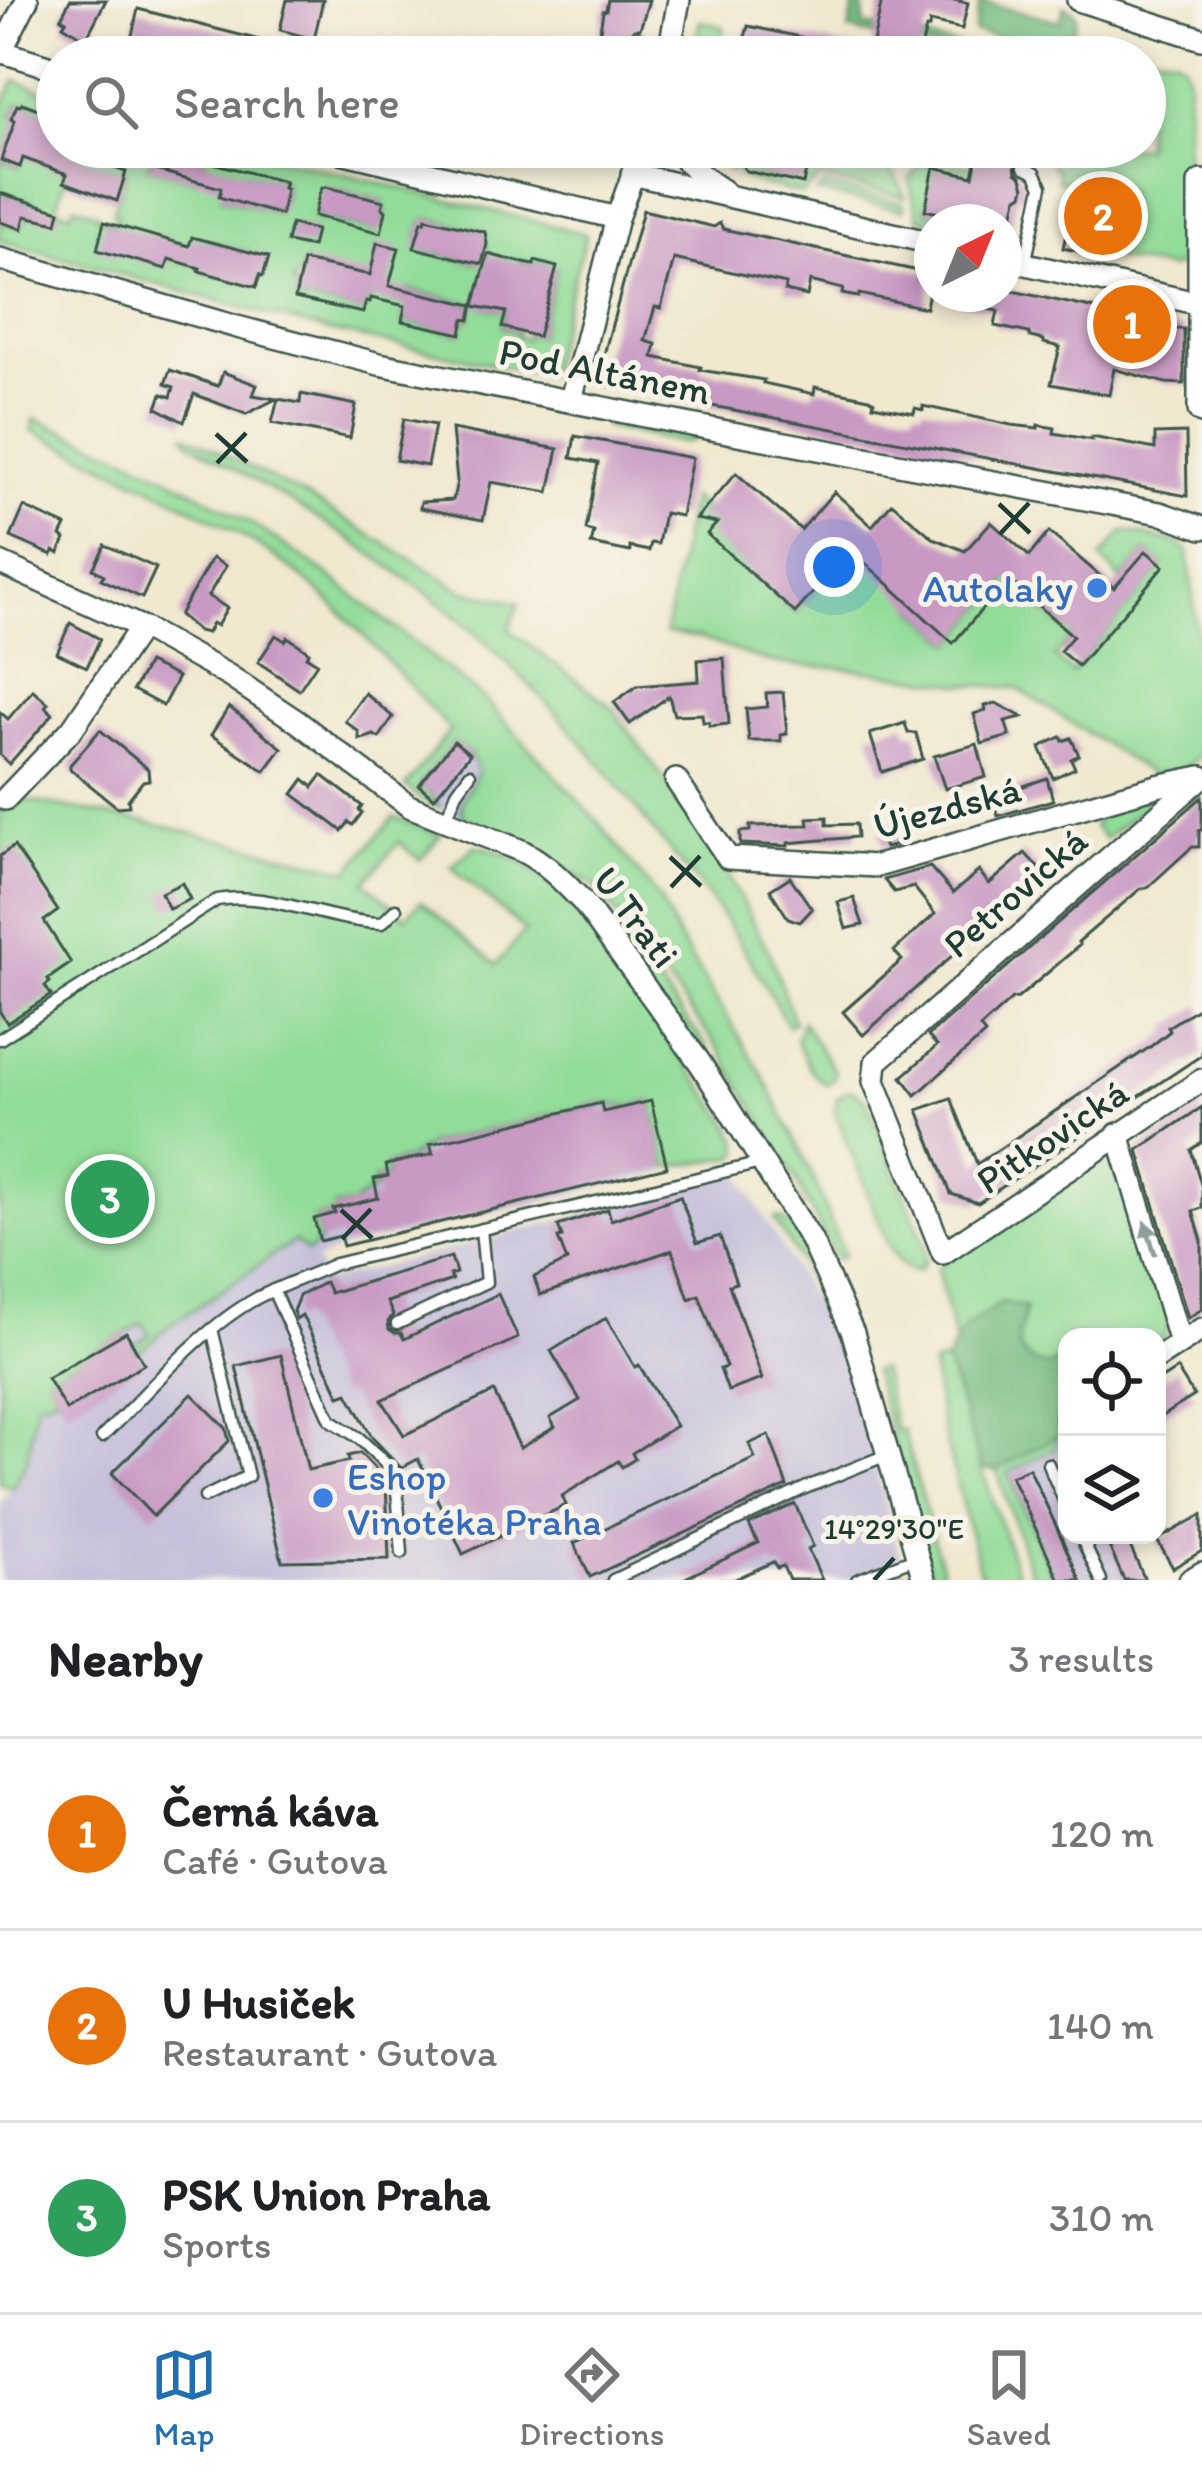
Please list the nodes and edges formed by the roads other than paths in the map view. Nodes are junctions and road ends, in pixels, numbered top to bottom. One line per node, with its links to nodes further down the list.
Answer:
1 (28, 0): 6 (street)
2 (679, 0): 4 (street)
3 (1078, 0): 5 (street)
4 (677, 36)
5 (1202, 39)
6 (0, 51): 7 (street)
7 (36, 62)
8 (408, 168): 15 (street)
9 (634, 168): 12 (street)
10 (691, 168): 14 (street)
11 (1026, 168): 17 (lane)
12 (632, 174): 14 (street); 15 (street)
13 (1202, 184): 20 (main road)
14 (739, 200): 16 (street)
15 (617, 218): 21 (street)
16 (914, 239)
17 (1022, 242)
18 (0, 259): 21 (street, Pod Altánem)
19 (1022, 263): 20 (street)
20 (1200, 304): 22 (main road)
21 (571, 400): 23 (street, Pod Altánem)
22 (1202, 410)
23 (1202, 528)
24 (0, 563): 25 (street, U Trati)
25 (141, 627): 29 (street); 30 (street, U Trati)
26 (470, 774): 30 (lane)
27 (1202, 777): 28 (street, Újezdská); 37 (street, Petrovická)
28 (676, 780)
29 (2, 800)
30 (445, 820): 35 (street, U Trati)
31 (396, 909): 32 (lane)
32 (0, 1039)
33 (1202, 1080): 34 (street, Pitkovická)
34 (1118, 1134): 37 (street, Pitkovická); 42 (street, one-way to 34)
35 (761, 1163): 36 (lane); 45 (street, U Trati)
36 (481, 1229): 38 (lane); 39 (lane)
37 (943, 1253)
38 (273, 1290): 40 (lane); 50 (lane)
39 (397, 1324)
40 (212, 1329): 44 (lane); 48 (lane)
41 (1202, 1329): 42 (street)
42 (1180, 1343): 43 (street)
43 (1166, 1352)
44 (102, 1437)
45 (889, 1454): 51 (street, U Trati); 53 (lane)
46 (1048, 1465): 47 (lane)
47 (1058, 1487)
48 (205, 1497)
49 (1084, 1544): 56 (lane)
50 (402, 1553)
51 (918, 1557): 54 (lane); 55 (street, U Trati)
52 (1202, 1573): 57 (street)
53 (613, 1580)
54 (857, 1580)
55 (924, 1580)
56 (1101, 1580)
57 (1190, 1580)

